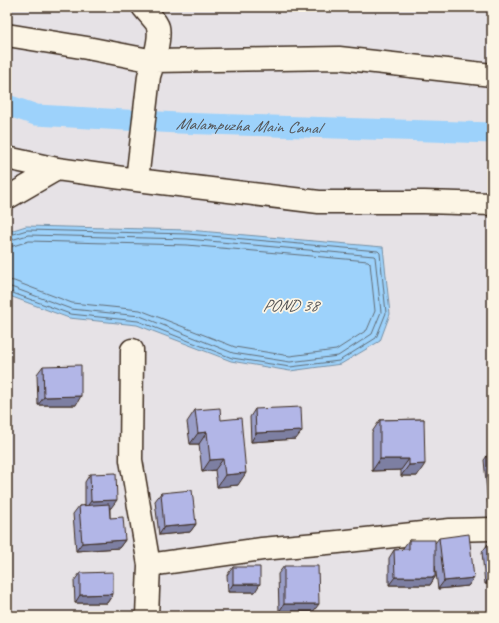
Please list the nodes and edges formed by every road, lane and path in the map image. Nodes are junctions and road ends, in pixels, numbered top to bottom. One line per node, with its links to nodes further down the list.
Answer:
1 (143, 7): 3 (street)
2 (7, 35): 3 (street)
3 (154, 61): 4 (street); 7 (street)
4 (492, 75)
5 (7, 158): 6 (street)
6 (57, 169): 7 (street); 8 (street)
7 (138, 170): 9 (street)
8 (7, 198)
9 (492, 204)
10 (132, 350): 12 (street)
11 (492, 529): 12 (street)
12 (148, 565): 13 (street)
13 (147, 616)

